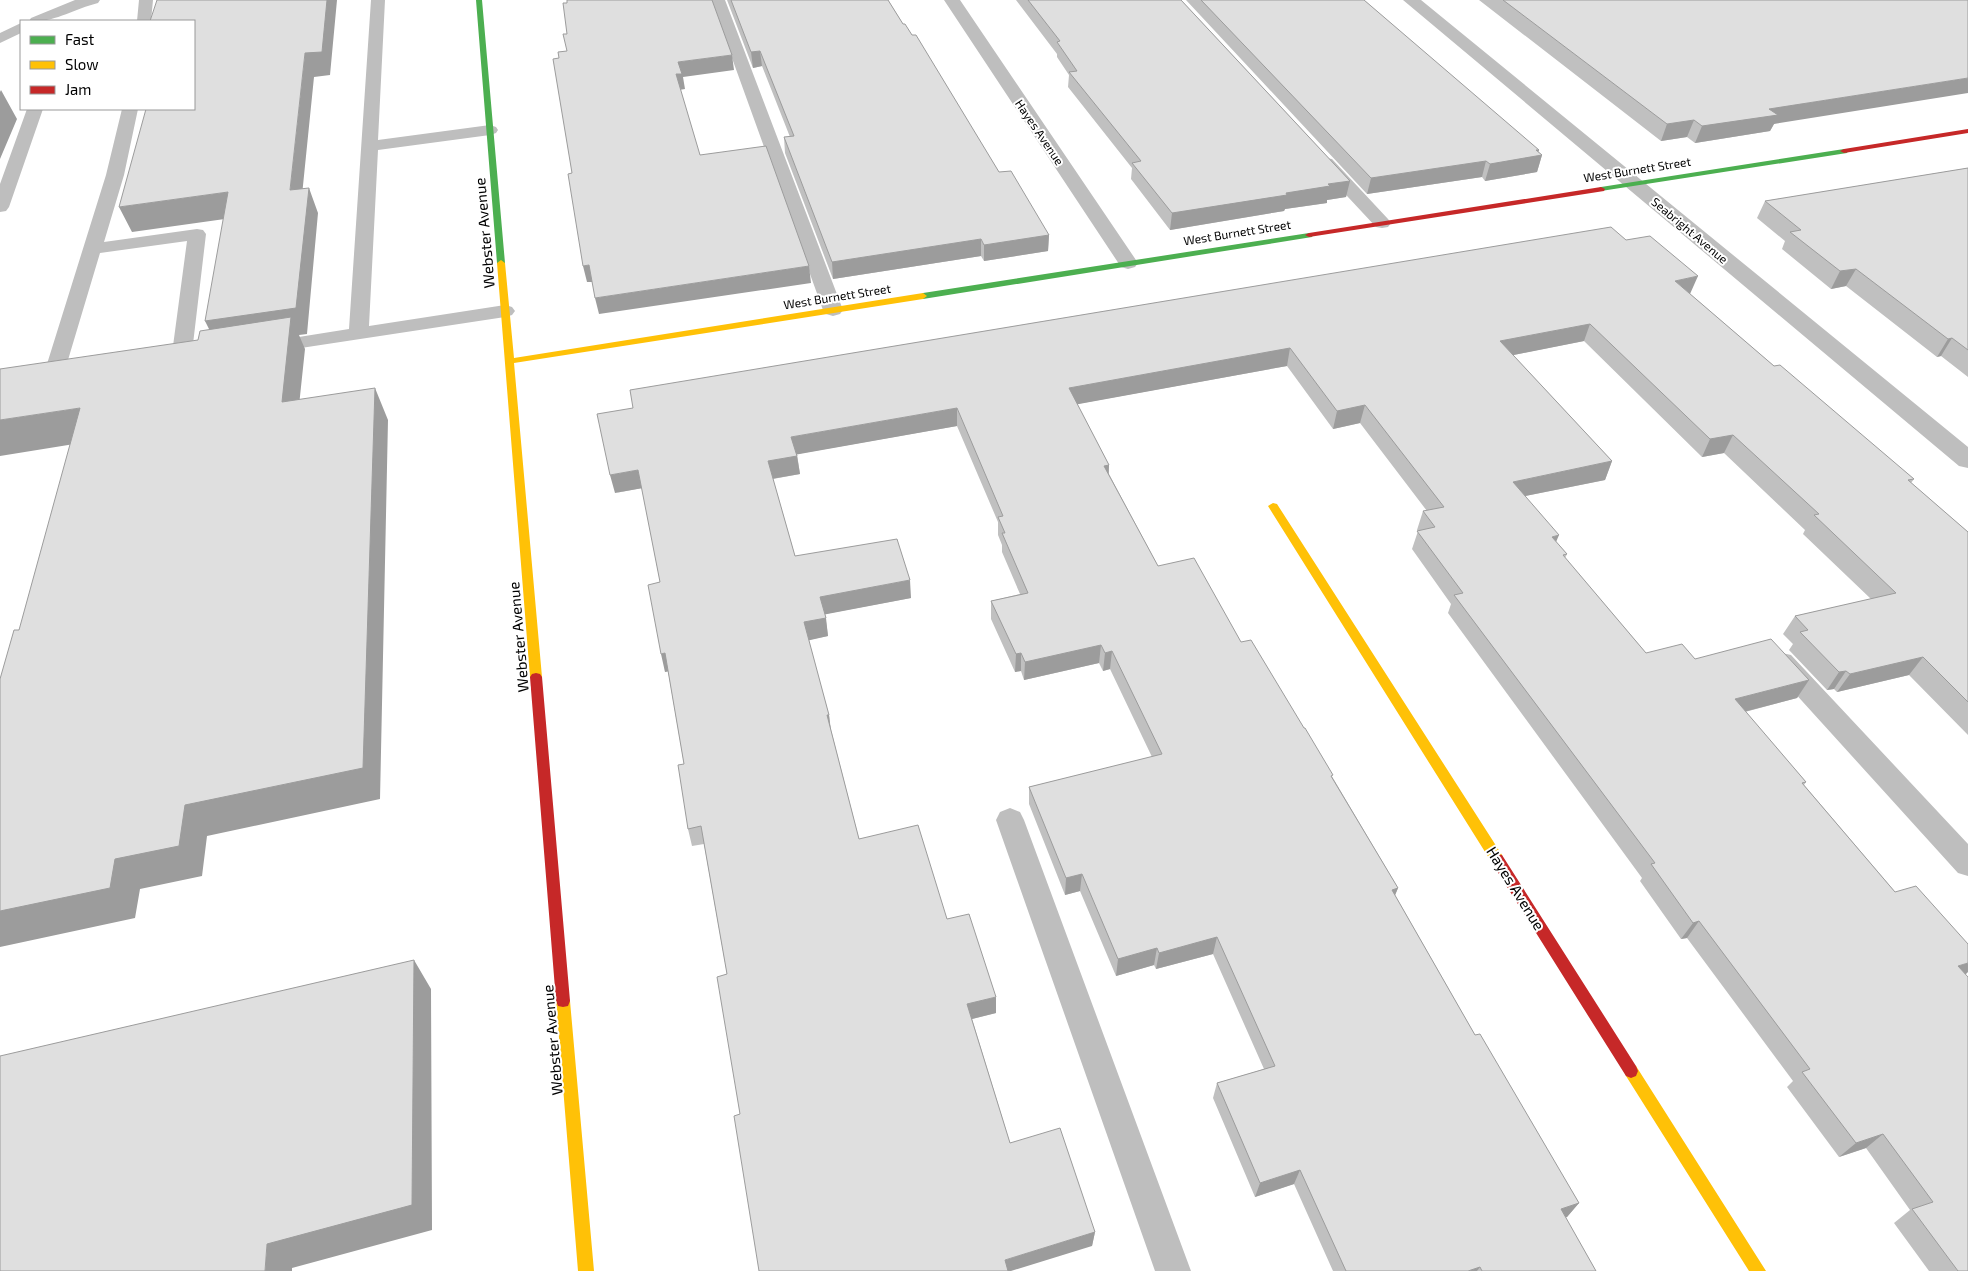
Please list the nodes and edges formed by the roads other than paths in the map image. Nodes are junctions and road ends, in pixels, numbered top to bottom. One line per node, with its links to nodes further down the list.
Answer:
1 (93, 0): 8 (lane)
2 (146, 0): 10 (lane)
3 (378, 0): 17 (lane)
4 (479, 0): 15 (street, Webster Avenue)
5 (718, 0): 24 (lane)
6 (952, 0): 23 (street, Hayes Avenue)
7 (1411, 0): 19 (street, Seabright Avenue)
8 (56, 17): 9 (lane)
9 (41, 20)
10 (144, 20)
11 (20, 28): 12 (lane)
12 (0, 38)
13 (35, 110): 20 (lane)
14 (130, 110): 22 (lane)
15 (490, 130): 17 (lane); 25 (street, Webster Avenue)
16 (1968, 131): 19 (street, West Burnett Street)
17 (370, 146): 26 (lane)
18 (1315, 151): 21 (lane)
19 (1634, 184): 21 (street, West Burnett Street); 31 (street, Seabright Avenue)
20 (0, 207)
21 (1382, 223): 23 (street, West Burnett Street)
22 (92, 249): 28 (lane); 30 (lane)
23 (1128, 263): 24 (street, West Burnett Street)
24 (833, 310): 29 (street, West Burnett Street)
25 (505, 311): 26 (lane); 29 (street, Webster Avenue)
26 (359, 334): 27 (lane)
27 (246, 351)
28 (181, 361)
29 (510, 361): 36 (street, Webster Avenue)
30 (52, 380)
31 (1968, 460)
32 (1273, 506): 38 (street, Hayes Avenue)
33 (1768, 647): 35 (lane)
34 (1010, 820): 37 (lane)
35 (1968, 864)
36 (586, 1271)
37 (1173, 1271)
38 (1758, 1271)

